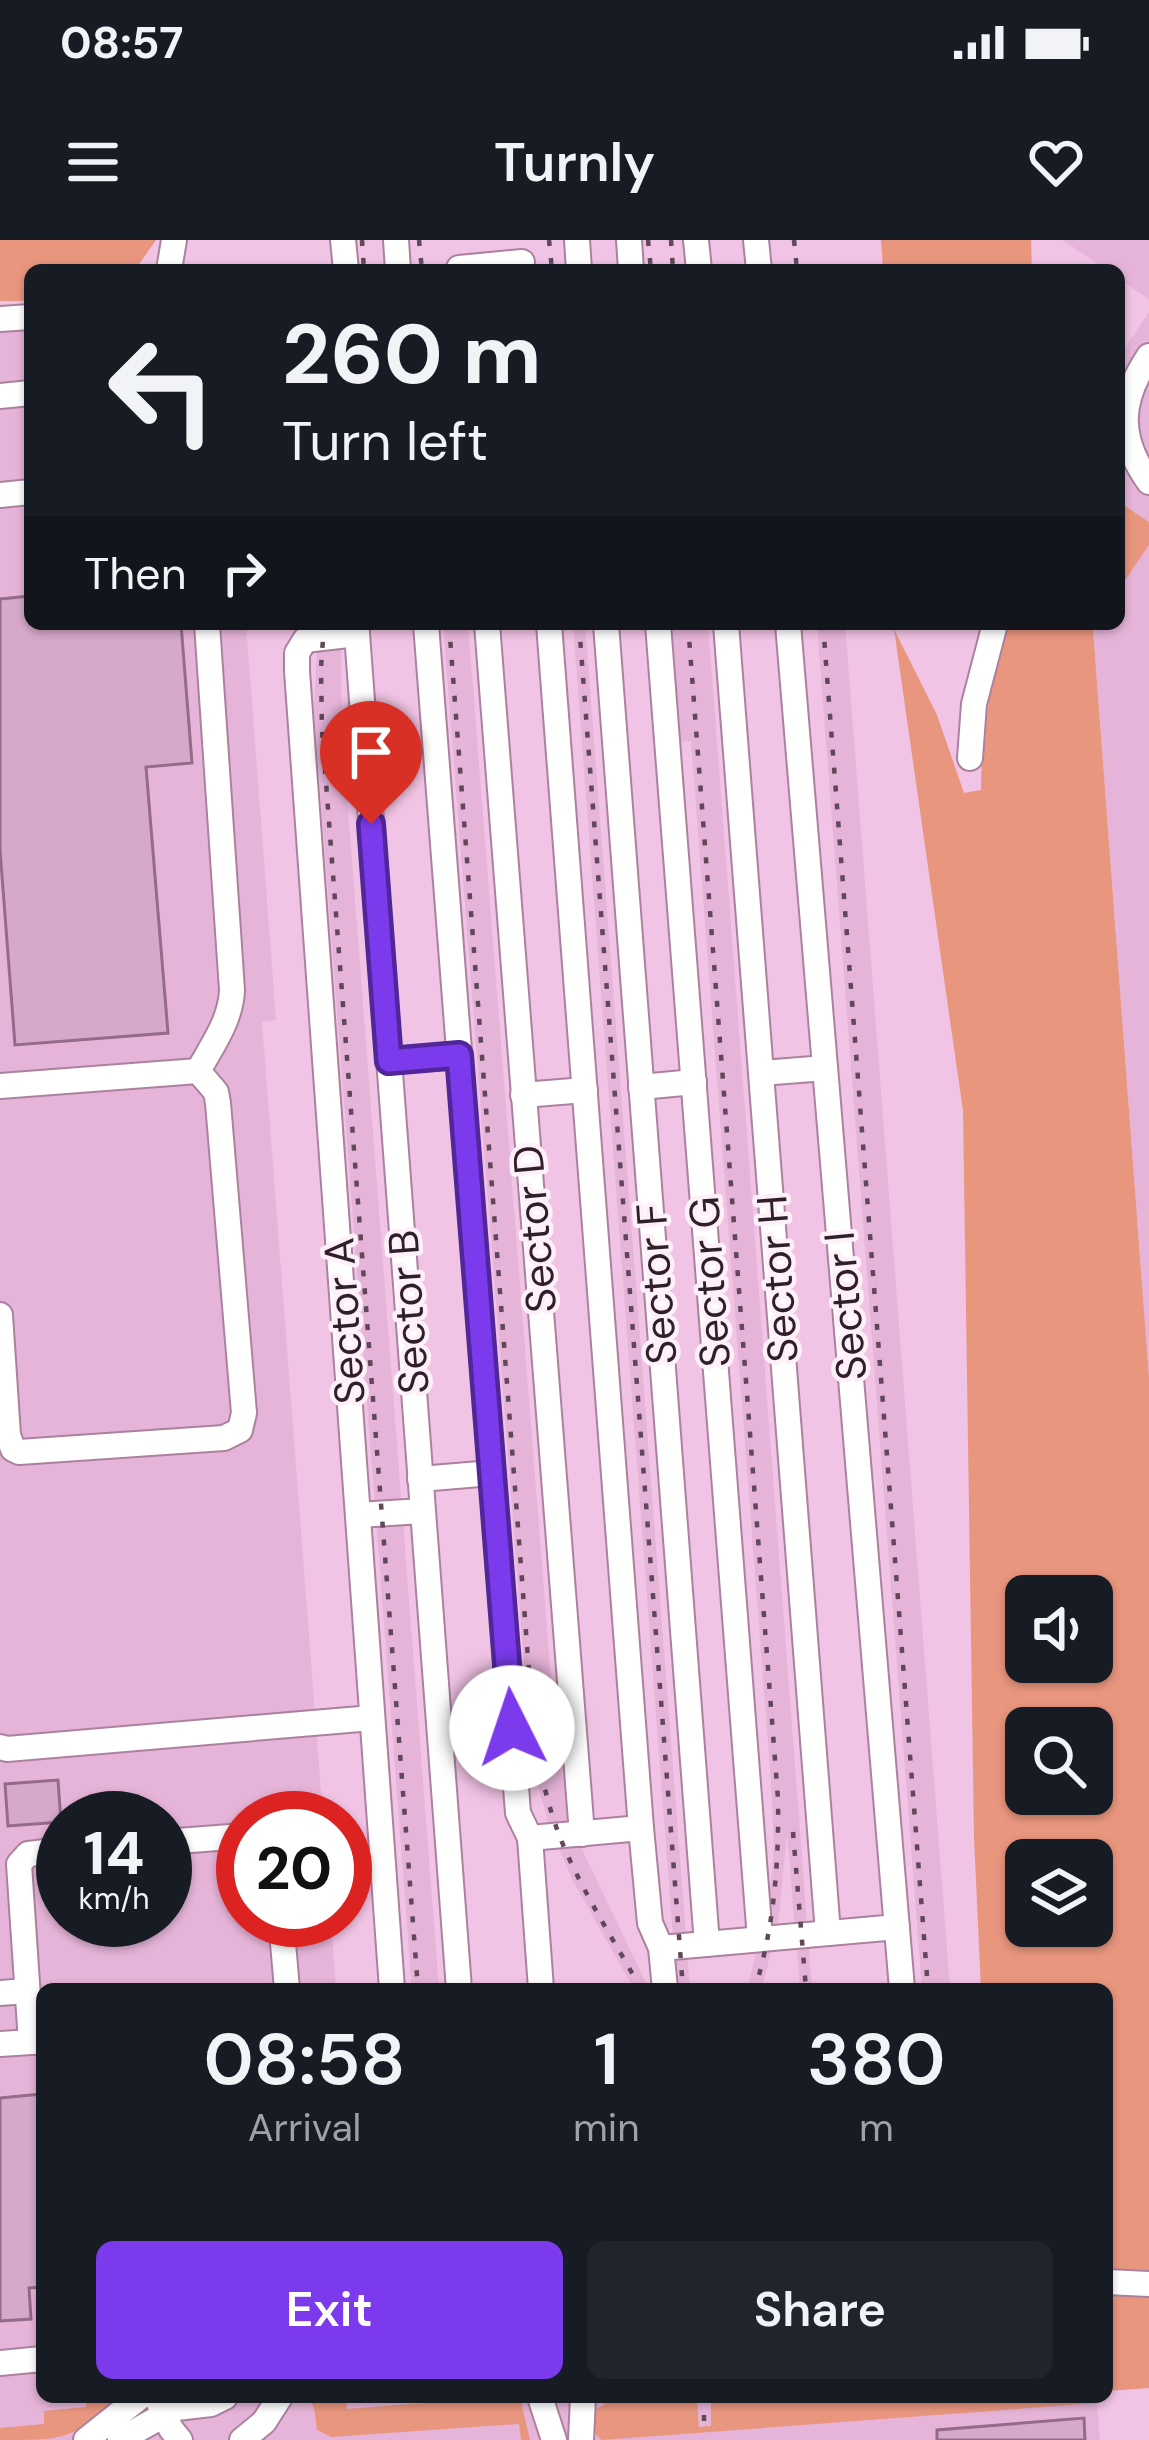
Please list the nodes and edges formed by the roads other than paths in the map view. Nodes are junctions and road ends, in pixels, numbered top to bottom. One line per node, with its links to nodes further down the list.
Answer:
1 (521, 258): 2 (street)
2 (487, 264)
3 (1149, 356): 4 (street)
4 (1125, 455): 5 (street)
5 (1149, 482)
6 (207, 630): 21 (street)
7 (351, 630): 32 (street, Sector A)
8 (356, 630): 19 (street, Sector B)
9 (426, 630): 18 (street)
10 (487, 630): 27 (street, Sector D)
11 (549, 630): 26 (street)
12 (606, 630): 25 (street, Sector F)
13 (658, 630): 23 (street, Sector G)
14 (726, 630): 22 (street, Sector H)
15 (789, 630): 20 (street, Sector I)
16 (993, 630): 17 (street)
17 (970, 758)
18 (459, 1055): 19 (street); 29 (street)
19 (389, 1061): 30 (street, Sector B)
20 (825, 1067): 22 (street); 39 (street, Sector I)
21 (198, 1072): 24 (street); 28 (street)
22 (761, 1073): 40 (street, Sector H)
23 (694, 1082): 25 (street); 41 (street, Sector G)
24 (0, 1086)
25 (641, 1087): 42 (street, Sector F)
26 (585, 1090): 27 (street); 35 (street)
27 (524, 1095): 36 (street, Sector D)
28 (0, 1315)
29 (491, 1473): 30 (street); 37 (street)
30 (420, 1479): 31 (street, Sector B)
31 (423, 1511): 32 (street); 47 (street, Sector B)
32 (358, 1515): 33 (street, Sector A)
33 (372, 1718): 34 (street); 46 (street, Sector A)
34 (0, 1747)
35 (641, 1828): 36 (street); 44 (street)
36 (582, 1834): 37 (street)
37 (530, 1838): 48 (street)
38 (36, 1853): 51 (street)
39 (897, 1928): 40 (street); 50 (street, Sector I)
40 (828, 1933): 41 (street)
41 (760, 1940): 42 (street)
42 (707, 1944): 44 (street)
43 (283, 1947): 45 (street)
44 (662, 1948): 49 (street)
45 (286, 1983)
46 (392, 1983)
47 (459, 1983)
48 (541, 1983)
49 (665, 1983)
50 (902, 1983)
51 (27, 1991): 52 (street); 53 (street)
52 (0, 1993)
53 (36, 2036)
54 (36, 2041): 55 (street)
55 (0, 2044)
56 (1113, 2282): 57 (street)
57 (1149, 2284)
58 (36, 2359): 59 (street)
59 (0, 2362)
60 (132, 2403): 66 (street)
61 (213, 2403): 65 (street)
62 (276, 2403): 69 (street)
63 (542, 2403): 70 (street)
64 (583, 2403): 71 (street)
65 (160, 2406): 67 (street); 68 (street)
66 (86, 2440)
67 (120, 2440)
68 (180, 2440)
69 (242, 2440)
70 (554, 2440)
71 (581, 2440)

